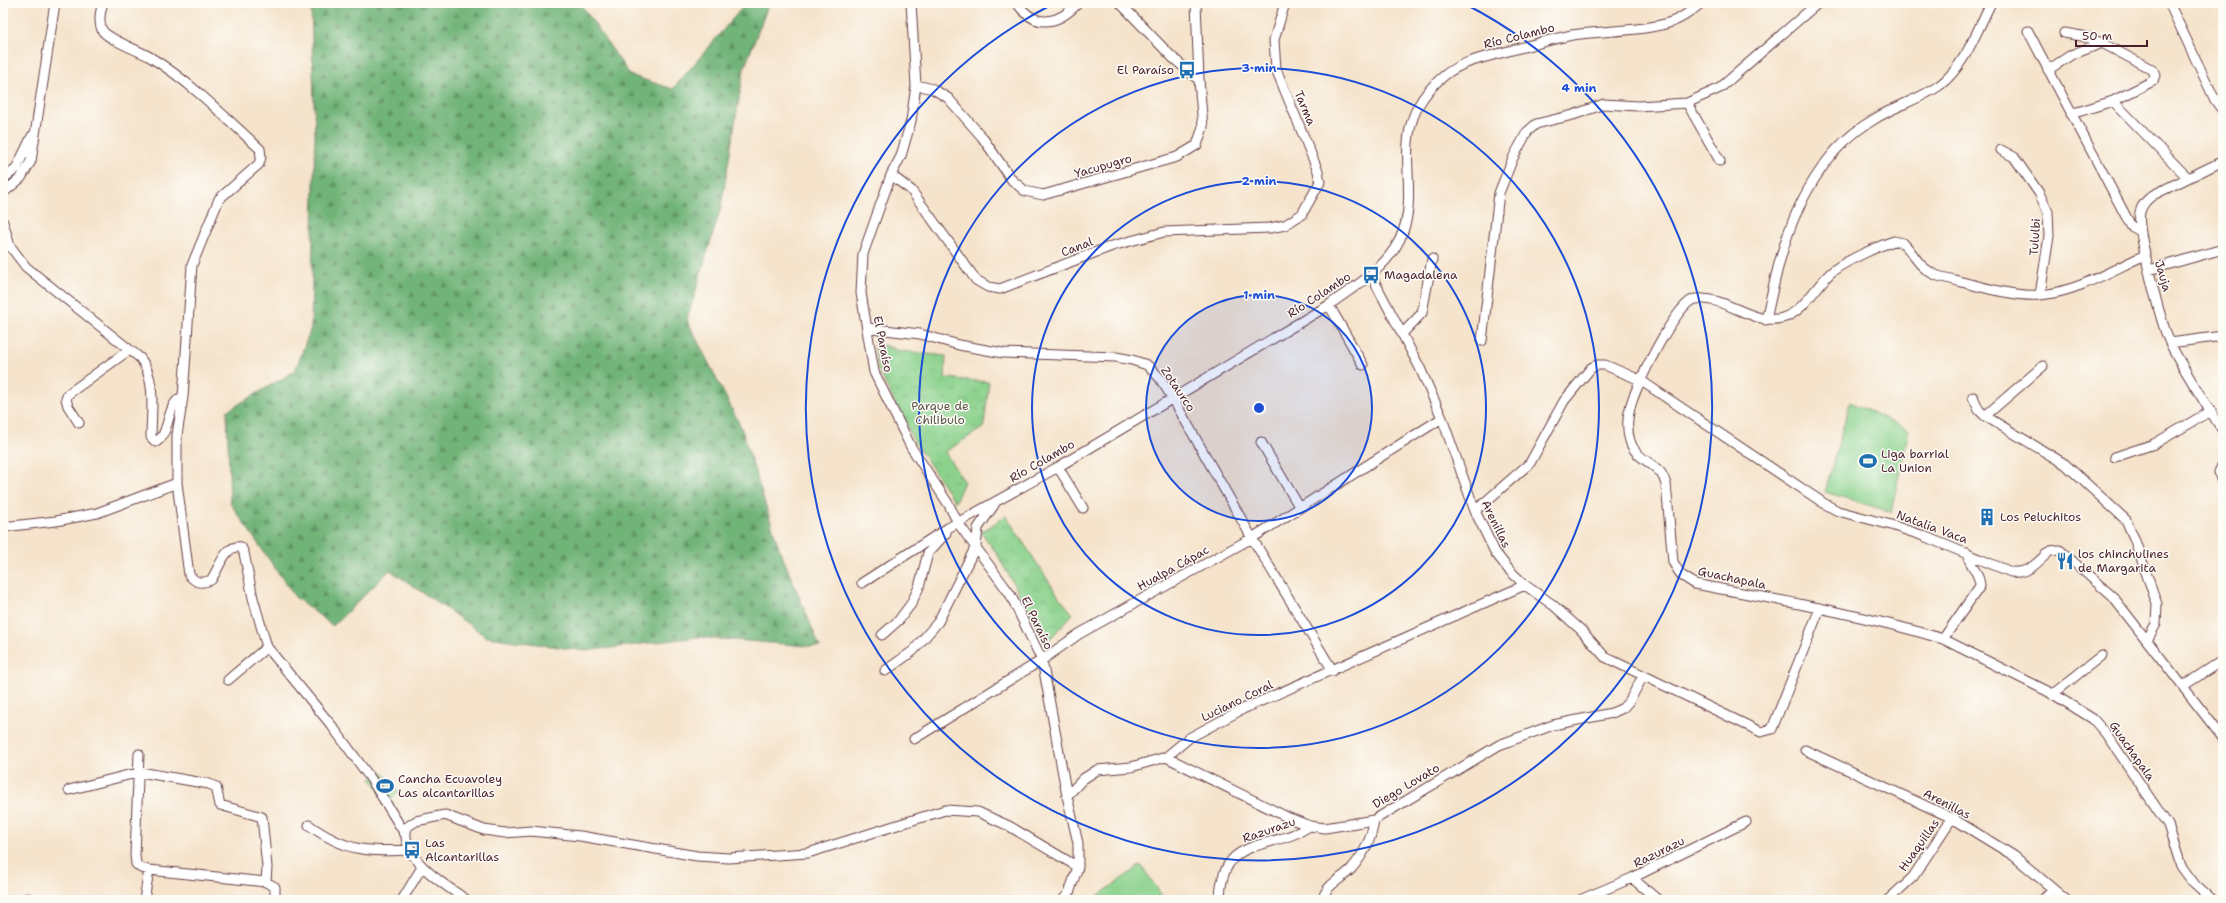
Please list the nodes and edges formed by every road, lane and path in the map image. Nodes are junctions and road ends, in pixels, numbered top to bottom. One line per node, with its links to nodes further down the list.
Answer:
1 (55, 3): 24 (street)
2 (103, 3): 52 (street)
3 (911, 3): 18 (street, El Paraíso)
4 (1017, 3): 5 (street)
5 (1078, 3)
6 (1120, 3): 17 (street)
7 (1196, 3): 17 (street, Yacupugro)
8 (1285, 3): 32 (street, Tarma)
9 (1701, 3): 39 (street, Río Colambo)
10 (1818, 3): 21 (street)
11 (1991, 3): 42 (street)
12 (2169, 3): 19 (street)
13 (2028, 31): 16 (street)
14 (2064, 33): 15 (street)
15 (2102, 43): 16 (street); 20 (street)
16 (2048, 70): 23 (street)
17 (1199, 80): 18 (street, Yacupugro)
18 (916, 85): 28 (street, El Paraíso)
19 (2219, 98): 22 (street)
20 (2113, 101): 23 (street); 29 (street)
21 (1687, 103): 26 (street); 46 (street)
22 (2223, 111)
23 (2071, 114): 34 (street)
24 (36, 128): 30 (street); 31 (street)
25 (2001, 150): 40 (street, Tululbi)
26 (1720, 161)
27 (2223, 162): 29 (street, Jauja)
28 (890, 175): 32 (street, Canal); 43 (street, El Paraíso)
29 (2187, 177): 34 (street, Jauja)
30 (3, 179)
31 (3, 193)
32 (1312, 196)
33 (3, 222): 48 (street)
34 (2140, 231): 36 (street, Jauja)
35 (2223, 249): 38 (street)
36 (2145, 255): 38 (street, Jauja); 40 (street)
37 (1432, 259): 44 (street)
38 (2149, 270): 47 (street, Jauja)
39 (1371, 275): 41 (street, Río Colambo); 44 (street, Arenillas)
40 (2040, 295): 42 (street)
41 (1329, 305): 49 (street); 53 (street, Río Colambo)
42 (1766, 320): 51 (street, Guachapala)
43 (867, 328): 53 (street, Zotaurco); 70 (street, El Paraíso)
44 (1402, 334): 57 (street, Arenillas)
45 (2223, 336): 47 (street)
46 (1482, 342)
47 (2170, 343): 55 (street, Jauja)
48 (129, 350): 52 (street); 58 (street)
49 (1363, 365)
50 (2043, 366): 56 (street)
51 (1640, 380): 69 (street, Natalia Vaca); 75 (street, Natalia Vaca); 78 (street, Guachapala)
52 (183, 397): 64 (street)
53 (1172, 397): 63 (street, Río Colambo); 73 (street, Zotaurco)
54 (1973, 397): 56 (street)
55 (2216, 415): 59 (street, Jauja); 61 (street)
56 (1985, 416): 81 (street)
57 (1442, 418): 68 (street, Hualpa Cápac); 69 (street, Arenillas)
58 (79, 423)
59 (2223, 431)
60 (1261, 442): 68 (street)
61 (2116, 457)
62 (2223, 464): 65 (street)
63 (1058, 467): 66 (street, Río Colambo); 67 (street)
64 (177, 483): 71 (street); 82 (street)
65 (2223, 486)
66 (997, 501): 70 (street, Río Colambo); 74 (street)
67 (1082, 508)
68 (1300, 508): 73 (street, Hualpa Cápac)
69 (1475, 511): 77 (street, Arenillas)
70 (958, 523): 72 (street, Río Colambo); 74 (street, El Paraíso)
71 (3, 527)
72 (948, 528): 76 (street, Río Colambo); 79 (street)
73 (1252, 538): 84 (street, Hualpa Cápac); 87 (street, Zotaurco)
74 (976, 546): 84 (street, El Paraíso); 86 (street)
75 (1967, 553): 80 (street); 81 (street, Natalia Vaca)
76 (862, 583)
77 (1525, 586): 87 (street, Luciano Coral); 88 (street, Arenillas)
78 (1820, 608): 80 (street, Guachapala); 88 (street, Arenillas)
79 (882, 635)
80 (1943, 640): 91 (street, Guachapala)
81 (2147, 640): 90 (street, Natalia Vaca)
82 (267, 647): 89 (street); 105 (street)
83 (2102, 655): 91 (street)
84 (1042, 660): 93 (street, Hualpa Cápac); 99 (street, El Paraíso)
85 (2223, 660): 90 (street)
86 (885, 671)
87 (1333, 671): 96 (street, Luciano Coral)
88 (1643, 676): 101 (street, Diego Lovato)
89 (228, 680)
90 (2183, 686): 92 (street, Natalia Vaca)
91 (2053, 694): 127 (street, Guachapala)
92 (2223, 738)
93 (914, 739)
94 (1805, 750): 100 (street, Arenillas)
95 (140, 754): 97 (street)
96 (1166, 757): 99 (street, Luciano Coral); 104 (street, Diego Lovato)
97 (140, 772): 98 (street); 109 (street); 111 (street)
98 (69, 790)
99 (1067, 796): 108 (street)
100 (1952, 818): 112 (street, Arenillas); 124 (street, Huaquillas)
101 (1374, 820): 104 (street, Diego Lovato); 121 (street)
102 (1746, 822): 110 (street, Razurazu)
103 (309, 825): 106 (street)
104 (1310, 826): 120 (street, Razurazu)
105 (405, 834): 106 (street); 108 (street)
106 (412, 850): 107 (street)
107 (422, 867): 118 (street); 119 (street)
108 (1078, 867): 113 (street)
109 (149, 870): 111 (street); 116 (street)
110 (1632, 878): 122 (street, Razurazu); 123 (street)
111 (266, 882): 117 (street)
112 (2052, 889): 125 (street); 126 (street, Arenillas)
113 (1069, 898)
114 (25, 900): 115 (street)
115 (36, 900)
116 (144, 900)
117 (275, 900)
118 (402, 900)
119 (466, 900)
120 (1220, 900)
121 (1323, 900)
122 (1580, 900)
123 (1658, 900)
124 (1888, 900)
125 (2043, 900)
126 (2066, 900)
127 (2212, 900)

